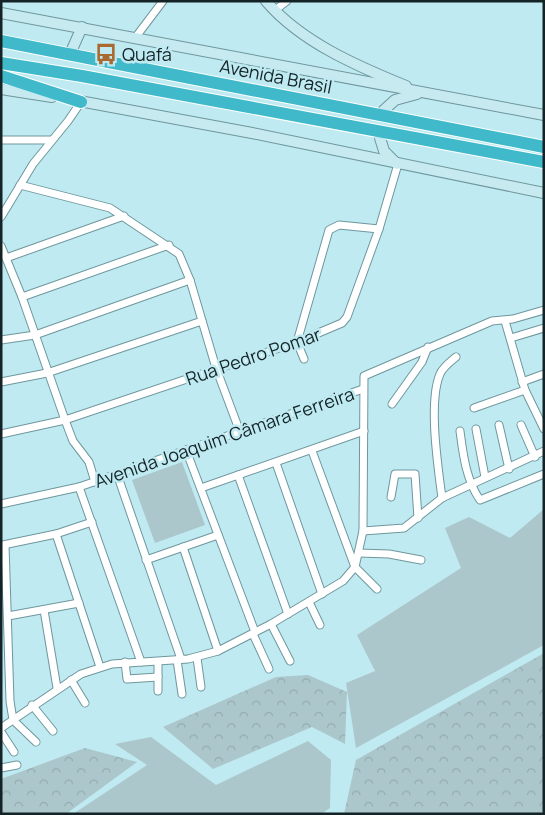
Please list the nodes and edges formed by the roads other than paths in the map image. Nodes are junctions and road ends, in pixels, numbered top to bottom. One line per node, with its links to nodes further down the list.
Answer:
1 (163, 1): 7 (street)
2 (266, 1): 4 (street)
3 (287, 1): 4 (street)
4 (274, 11): 11 (street)
5 (1, 13): 6 (street, Avenida Brasil)
6 (82, 27): 7 (street, Avenida Brasil); 9 (street)
7 (136, 38): 13 (street, Avenida Brasil)
8 (1, 41): 9 (highway, Avenida Brasil)
9 (70, 54): 21 (highway, Avenida Brasil)
10 (1, 63): 22 (highway, Avenida Brasil)
11 (380, 75): 13 (street); 15 (street)
12 (1, 76): 16 (highway)
13 (389, 87): 15 (street, Avenida Brasil); 15 (street)
14 (1, 90): 16 (street)
15 (425, 94): 17 (street, Avenida Brasil)
16 (81, 102): 20 (street); 23 (street)
17 (544, 115)
18 (380, 138): 23 (street)
19 (1, 140): 20 (street)
20 (52, 140): 24 (street)
21 (544, 148)
22 (544, 162)
23 (398, 164): 25 (street); 28 (street, Rua Pedro Pomar)
24 (20, 185): 26 (street); 27 (street)
25 (544, 193)
26 (124, 216): 29 (street); 31 (street)
27 (1, 217)
28 (379, 229): 41 (street, Rua Pedro Pomar); 41 (street)
29 (169, 245): 32 (street); 33 (street)
30 (1, 246): 31 (street)
31 (6, 258): 33 (street)
32 (190, 280): 35 (street); 38 (street)
33 (22, 297): 38 (street)
34 (544, 310): 36 (street, Avenida Joaquim Câmara Ferreira)
35 (202, 321): 45 (street); 46 (street)
36 (505, 321): 39 (street); 42 (street, Avenida Joaquim Câmara Ferreira)
37 (544, 328): 39 (street)
38 (35, 335): 40 (street); 46 (street)
39 (511, 338): 49 (street)
40 (1, 340)
41 (298, 342): 44 (street); 45 (street, Rua Pedro Pomar)
42 (428, 347): 50 (street, Avenida Joaquim Câmara Ferreira); 52 (street)
43 (456, 357): 79 (street)
44 (304, 359)
45 (216, 368): 55 (street, Rua Pedro Pomar); 62 (street)
46 (47, 373): 48 (street); 55 (street)
47 (544, 374): 49 (street)
48 (1, 382)
49 (522, 382): 51 (street)
50 (363, 390): 60 (street); 62 (street, Avenida Joaquim Câmara Ferreira)
51 (525, 390): 53 (street); 54 (street)
52 (392, 404)
53 (474, 408)
54 (540, 408): 59 (street)
55 (65, 420): 63 (street, Rua Pedro Pomar); 74 (street)
56 (499, 426): 69 (street)
57 (521, 426): 67 (street)
58 (476, 429): 73 (street)
59 (544, 429)
60 (364, 431): 65 (street); 83 (street)
61 (460, 431): 75 (street)
62 (240, 432): 64 (street, Avenida Joaquim Câmara Ferreira)
63 (1, 434)
64 (186, 450): 70 (street, Avenida Joaquim Câmara Ferreira); 77 (street)
65 (312, 451): 68 (street); 91 (street)
66 (544, 451): 67 (street)
67 (535, 457): 69 (street)
68 (276, 462): 72 (street); 93 (street)
69 (509, 469): 73 (street)
70 (117, 474): 74 (street, Avenida Joaquim Câmara Ferreira); 89 (street)
71 (544, 474): 75 (street)
72 (238, 475): 77 (street); 97 (street)
73 (485, 477): 75 (street)
74 (95, 482): 76 (street, Avenida Joaquim Câmara Ferreira)
75 (471, 483): 79 (street)
76 (80, 487): 80 (street, Avenida Joaquim Câmara Ferreira); 82 (street)
77 (201, 488): 85 (street)
78 (391, 497): 81 (street)
79 (442, 498): 81 (street)
80 (1, 504)
81 (418, 518): 83 (street)
82 (92, 522): 84 (street); 107 (street)
83 (363, 531): 88 (street)
84 (56, 534): 86 (street); 95 (street)
85 (218, 535): 87 (street); 101 (street)
86 (3, 545): 98 (street)
87 (183, 548): 89 (street); 102 (street)
88 (359, 553): 90 (street); 91 (street)
89 (146, 560): 104 (street)
90 (421, 560)
91 (355, 568): 92 (street); 93 (street)
92 (377, 589)
93 (322, 594): 94 (street)
94 (308, 602): 97 (street); 100 (street)
95 (79, 603): 96 (street); 109 (street)
96 (44, 610): 98 (street); 114 (street)
97 (288, 614): 99 (street)
98 (8, 616): 119 (street)
99 (271, 624): 101 (street); 105 (street)
100 (320, 625)
101 (254, 633): 102 (street); 110 (street)
102 (218, 651): 103 (street)
103 (197, 658): 104 (street); 113 (street)
104 (179, 660): 108 (street); 116 (street)
105 (290, 661)
106 (125, 662): 107 (street); 109 (street); 111 (street)
107 (141, 662): 108 (street)
108 (158, 662): 111 (street)
109 (100, 667): 112 (street)
110 (269, 670)
111 (158, 677): 115 (street)
112 (71, 680): 114 (street); 117 (street)
113 (201, 687)
114 (57, 688): 118 (street)
115 (158, 691)
116 (182, 694)
117 (85, 704)
118 (32, 705): 119 (street); 121 (street)
119 (13, 720): 120 (street); 122 (street)
120 (1, 730): 123 (street)
121 (53, 732)
122 (36, 742)
123 (14, 752)
124 (18, 765): 125 (street)
125 (1, 768)

